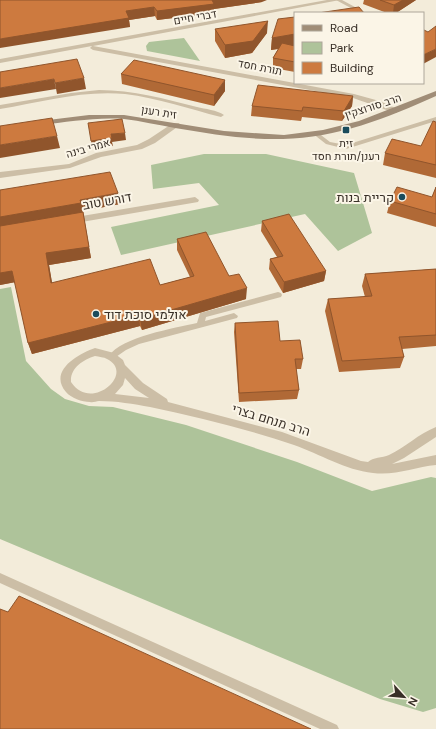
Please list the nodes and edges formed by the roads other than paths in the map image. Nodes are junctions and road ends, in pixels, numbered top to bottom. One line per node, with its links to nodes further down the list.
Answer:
1 (337, 0): 2 (lane); 3 (street, דברי חיים)
2 (362, 12)
3 (152, 34): 4 (street, דברי חיים); 5 (street, דברי חיים)
4 (60, 50): 5 (street, דברי חיים); 6 (street, דברי חיים)
5 (120, 52): 9 (street, תורת חסד)
6 (0, 61)
7 (436, 94): 9 (street, הרב סורוצקין)
8 (0, 107): 10 (lane)
9 (394, 111): 14 (street, הרב סורוצקין)
10 (221, 115)
11 (436, 119): 14 (lane)
12 (32, 124): 13 (street, זית רענן)
13 (176, 125): 14 (street, זית רענן); 15 (street, אמרי בינה)
14 (314, 133)
15 (0, 175)
16 (195, 200): 17 (street, דורש טוב)
17 (62, 222)
18 (278, 295): 20 (lane)
19 (234, 316): 20 (lane)
20 (200, 324): 21 (lane)
21 (113, 356): 22 (street); 23 (street)
22 (122, 368): 23 (street); 24 (street, הרב מנחם בצרי)
23 (100, 397): 24 (street, הרב מנחם בצרי)
24 (170, 406): 27 (street, הרב מנחם בצרי)
25 (436, 432): 27 (street, הרב מנחם בצרי)
26 (436, 460): 27 (street, הרב מנחם בצרי)
27 (362, 466)
28 (0, 578): 29 (lane)
29 (333, 729)

